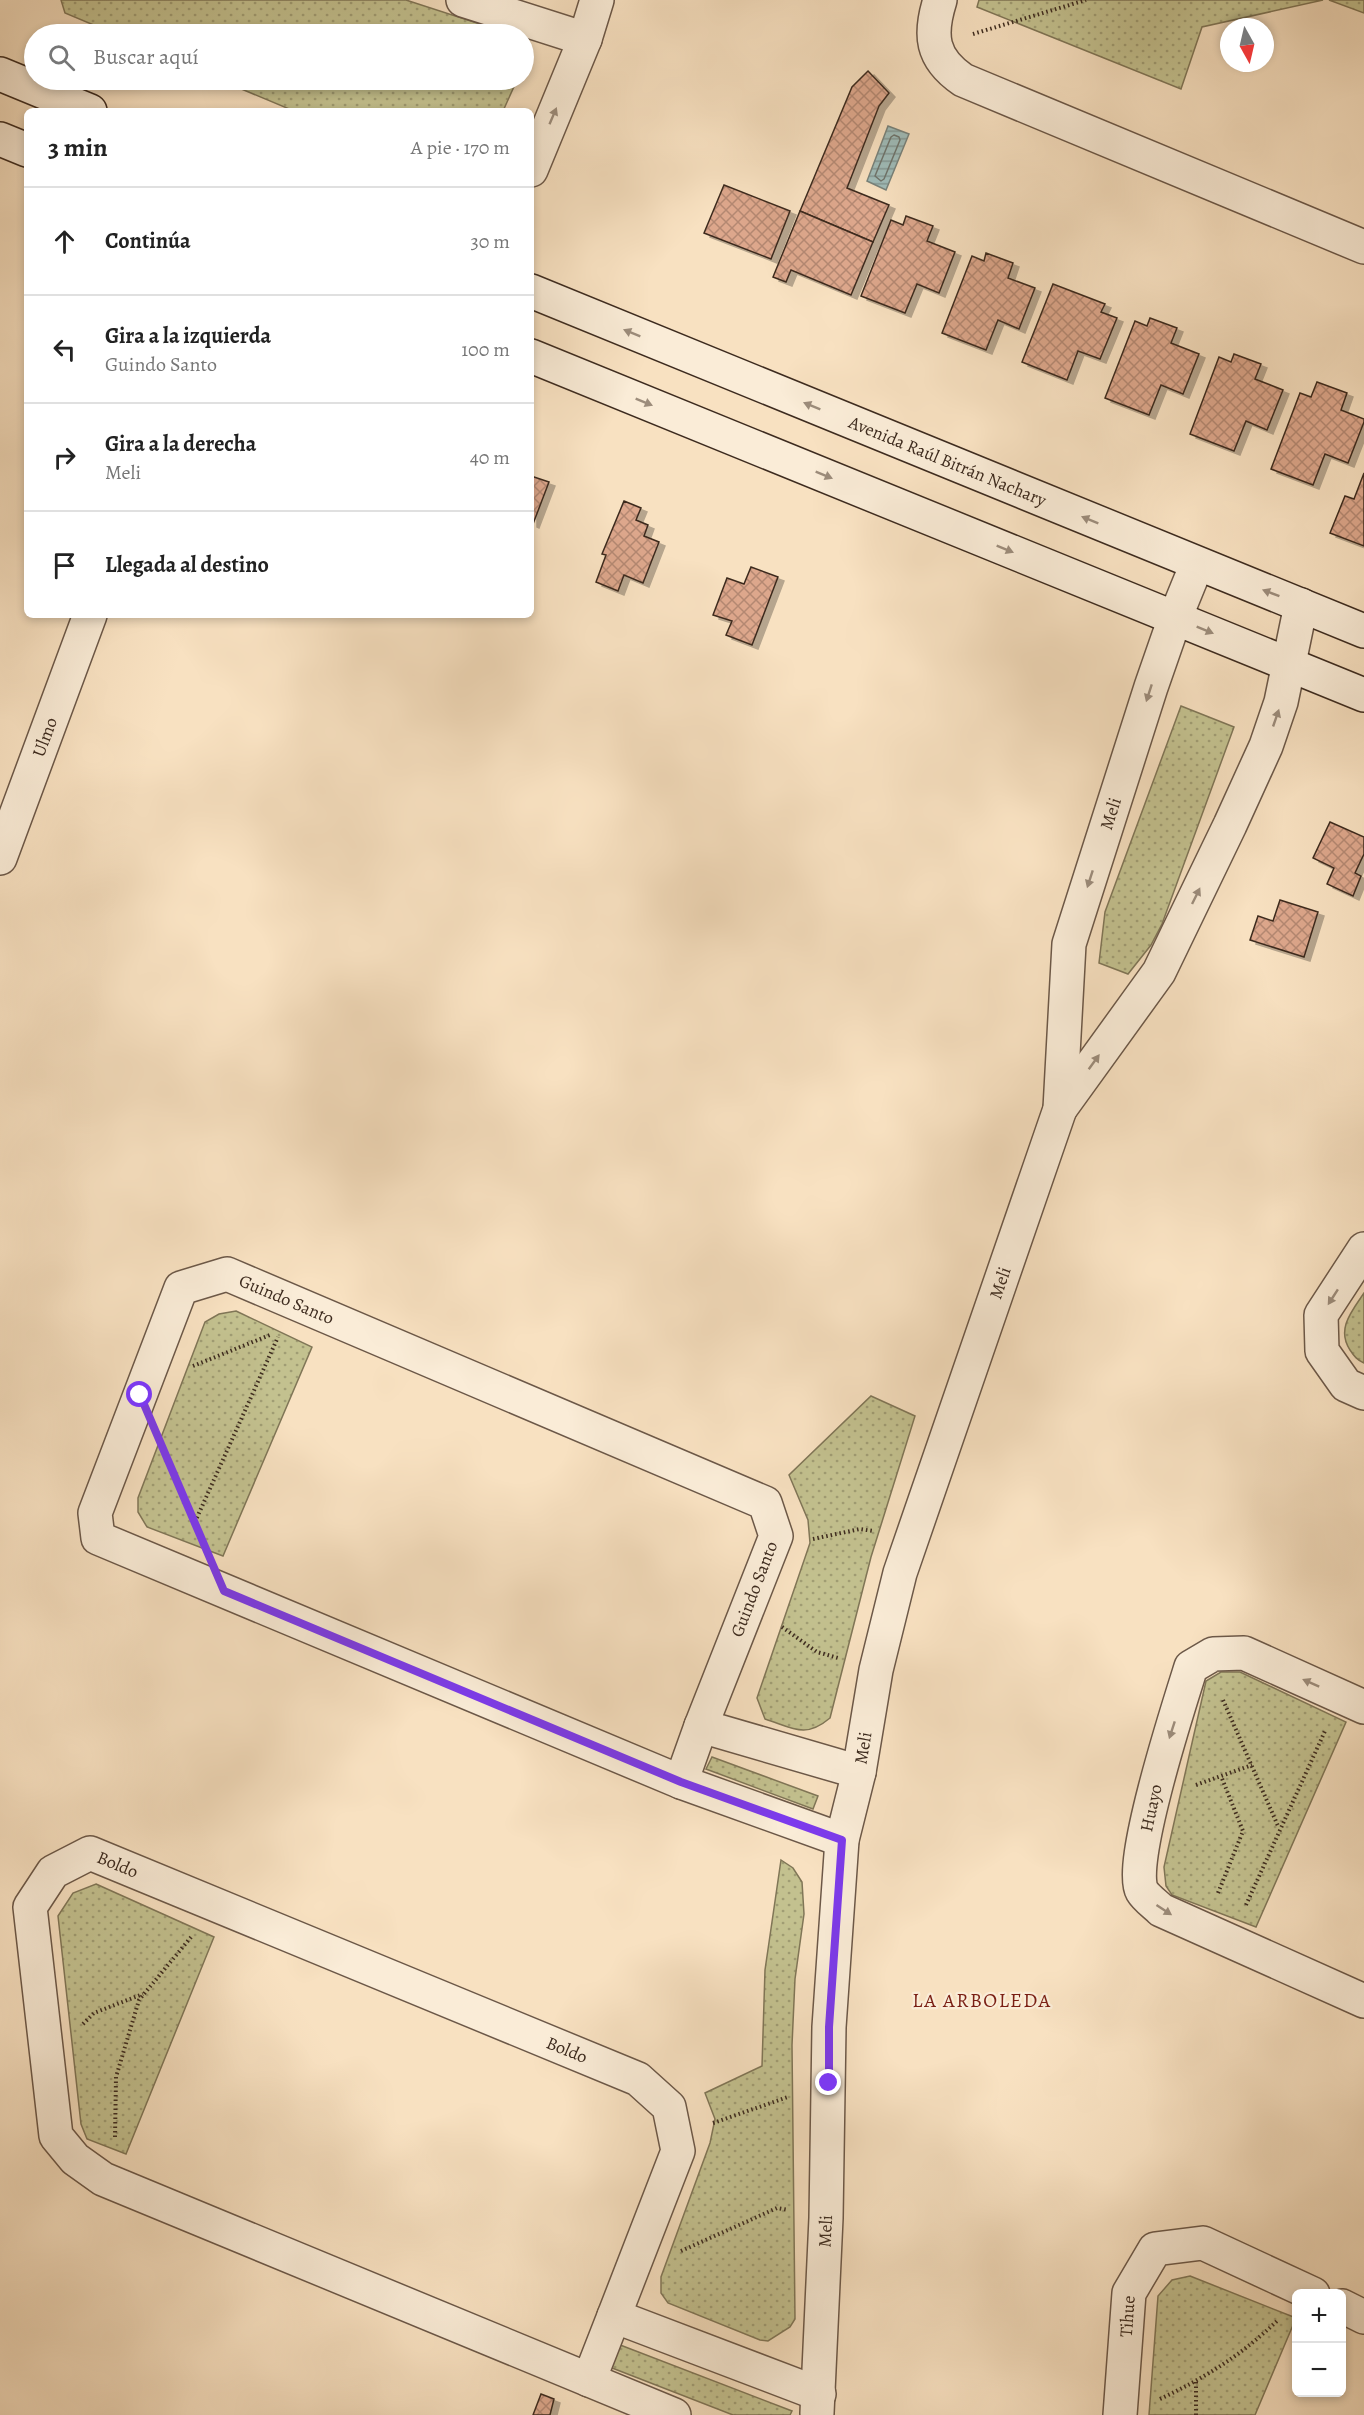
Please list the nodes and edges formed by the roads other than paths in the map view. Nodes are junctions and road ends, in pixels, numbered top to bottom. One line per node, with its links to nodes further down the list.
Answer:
1 (463, 0): 4 (street)
2 (597, 0): 4 (street)
3 (940, 0): 12 (street)
4 (585, 39): 11 (street, one-way to 4)
5 (0, 74): 6 (street)
6 (24, 84)
7 (39, 90): 8 (street)
8 (83, 108)
9 (0, 139): 10 (street)
10 (24, 149)
11 (534, 163)
12 (1364, 247)
13 (534, 292): 15 (street, Avenida Raúl Bitrán Nachary, one-way to 13)
14 (534, 357): 18 (street, one-way to 18)
15 (1197, 564): 16 (street, Avenida Raúl Bitrán Nachary, one-way to 15); 18 (street, Meli)
16 (1301, 605): 19 (street, Avenida Raúl Bitrán Nachary); 20 (street, Meli)
17 (89, 618): 22 (street, Ulmo)
18 (1175, 618): 20 (street, one-way to 20); 23 (street, Meli, one-way to 23)
19 (1364, 631)
20 (1290, 664): 21 (street); 23 (street, Meli, one-way to 20)
21 (1364, 695)
22 (0, 858)
23 (1060, 1109): 28 (street, Meli)
24 (1364, 1249): 25 (street, one-way to 25)
25 (1364, 1393)
26 (1352, 1701): 31 (street, Huayo, one-way to 31)
27 (701, 1726): 28 (street); 29 (street, Guindo Santo); 29 (street, Guindo Santo)
28 (859, 1772): 30 (street, Meli)
29 (681, 1782): 30 (street, Guindo Santo)
30 (842, 1840): 37 (street, Meli)
31 (1364, 2001)
32 (1302, 2289): 39 (street, Tihue)
33 (1346, 2308): 35 (street)
34 (614, 2316): 36 (street, Boldo); 36 (street, Boldo); 37 (street)
35 (1364, 2317)
36 (589, 2380): 38 (street, Boldo)
37 (818, 2404)
38 (674, 2415)
39 (1120, 2415)

